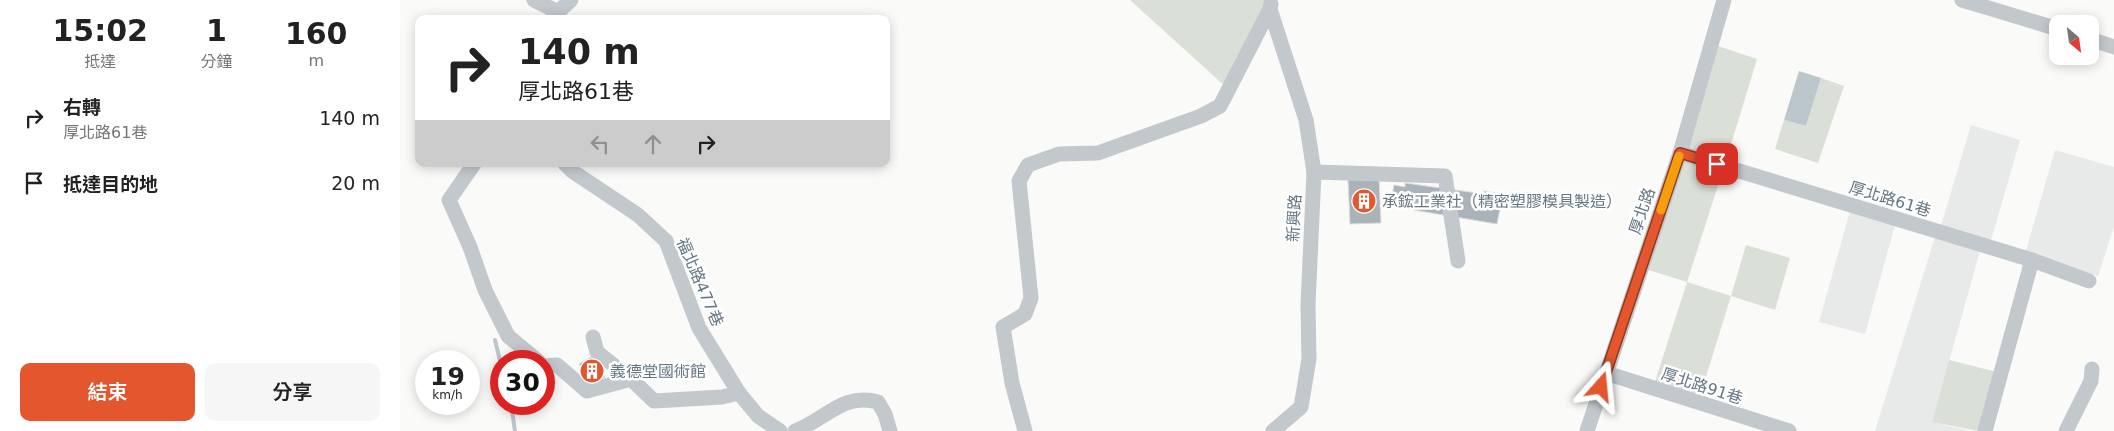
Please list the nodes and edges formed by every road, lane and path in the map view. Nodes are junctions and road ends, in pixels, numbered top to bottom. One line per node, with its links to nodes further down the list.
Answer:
1 (534, 0): 6 (street)
2 (571, 0): 6 (street)
3 (1724, 0): 10 (street, 厚北路)
4 (1962, 0): 7 (street)
5 (1271, 4): 13 (street, 新興路); 27 (street)
6 (558, 15)
7 (2049, 26)
8 (2099, 42): 9 (street)
9 (2114, 47)
10 (1680, 153): 14 (street, 厚北路61巷); 21 (street, 厚北路)
11 (472, 167): 18 (street)
12 (568, 167): 23 (street, 福北路477巷)
13 (1314, 172): 15 (street); 28 (street, 新興路)
14 (2032, 260): 16 (street, 厚北路61巷); 31 (street)
15 (1458, 261)
16 (2089, 281)
17 (593, 337): 22 (street)
18 (525, 350)
19 (555, 369): 22 (street)
20 (2092, 369): 32 (street)
21 (1606, 373): 29 (street, 厚北路); 30 (street, 厚北路91巷)
22 (631, 379): 23 (street)
23 (739, 393): 24 (street, 福北路477巷)
24 (780, 431)
25 (795, 431): 26 (street)
26 (890, 431)
27 (1025, 431)
28 (1272, 431)
29 (1587, 431)
30 (1789, 431)
31 (1985, 431)
32 (2066, 431)

